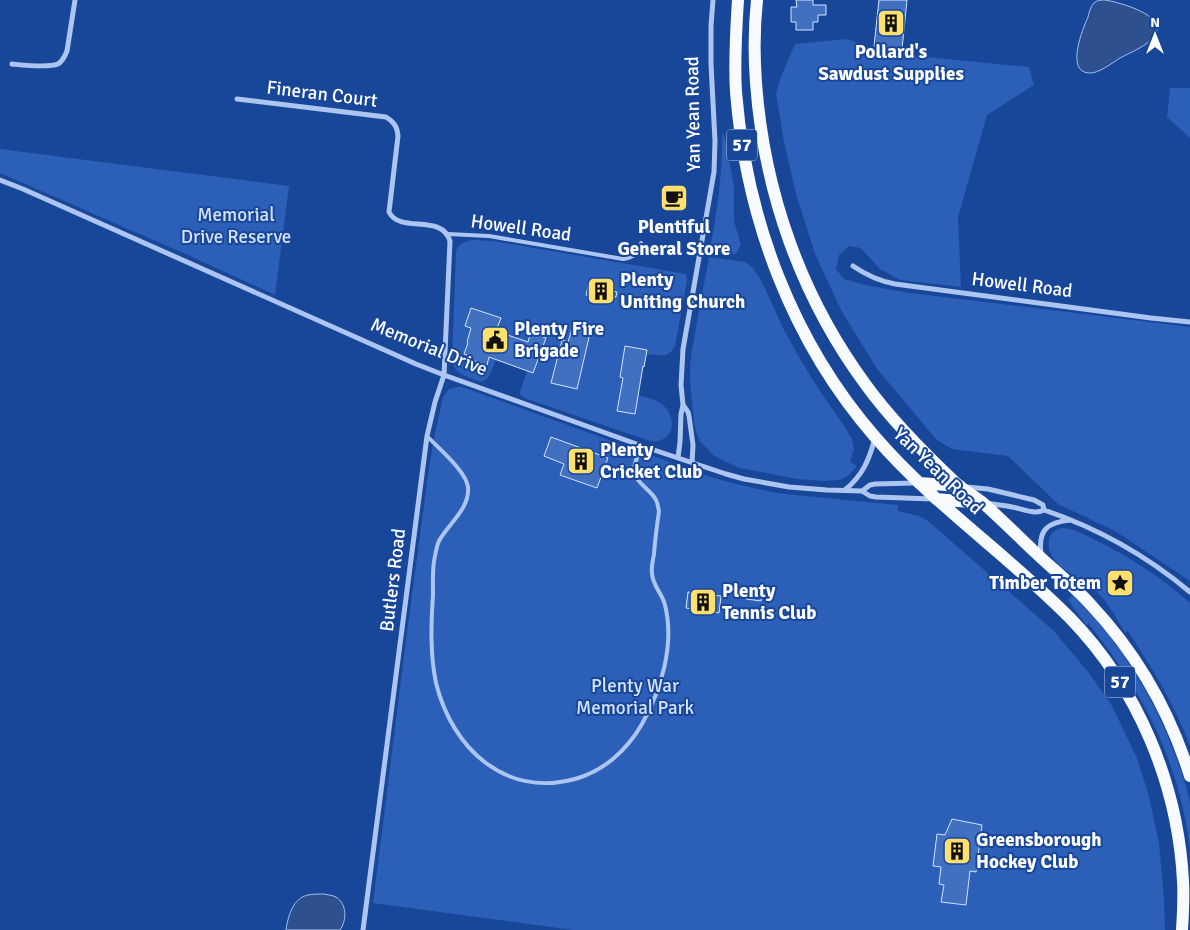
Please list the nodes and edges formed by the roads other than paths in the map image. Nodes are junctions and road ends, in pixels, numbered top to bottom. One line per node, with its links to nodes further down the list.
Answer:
1 (75, 0): 5 (street)
2 (712, 0): 14 (street, Yan Yean Road)
3 (738, 0): 16 (main road, Yan Yean Road / 57)
4 (757, 0): 21 (main road, Yan Yean Road / 57)
5 (12, 64)
6 (237, 99): 8 (street, Fineran Court)
7 (0, 180): 13 (street, Memorial Drive)
8 (392, 218): 9 (street, Howell Road)
9 (448, 234): 10 (lane, Howell Road); 13 (street, Butlers Road)
10 (641, 243)
11 (853, 266): 12 (street, Howell Road)
12 (1190, 322)
13 (444, 375): 15 (street, Butlers Road); 17 (street, Memorial Drive)
14 (682, 405): 18 (street, Yan Yean Road); 19 (street, Yan Yean Road)
15 (427, 436): 17 (lane); 31 (street, Butlers Road)
16 (876, 437): 20 (main road, Yan Yean Road / 57); 22 (street)
17 (642, 446): 18 (street, Memorial Drive)
18 (678, 458): 19 (street, Memorial Drive)
19 (692, 463): 22 (street, Memorial Drive)
20 (919, 483): 21 (main road); 23 (street, Memorial Drive); 24 (main road, Yan Yean Road / 57)
21 (960, 486): 25 (main road, Yan Yean Road / 57); 26 (street)
22 (845, 490): 23 (street, Memorial Drive)
23 (862, 491): 24 (street, Memorial Drive)
24 (936, 499): 25 (main road, Memorial Drive); 32 (main road, Yan Yean Road / 57)
25 (982, 503): 26 (street); 28 (main road, Yan Yean Road / 57)
26 (1044, 510): 27 (street)
27 (1071, 520): 28 (street); 29 (street)
28 (1041, 558): 30 (main road, Yan Yean Road / 57)
29 (1190, 592)
30 (1190, 776)
31 (363, 930)
32 (1182, 930)

